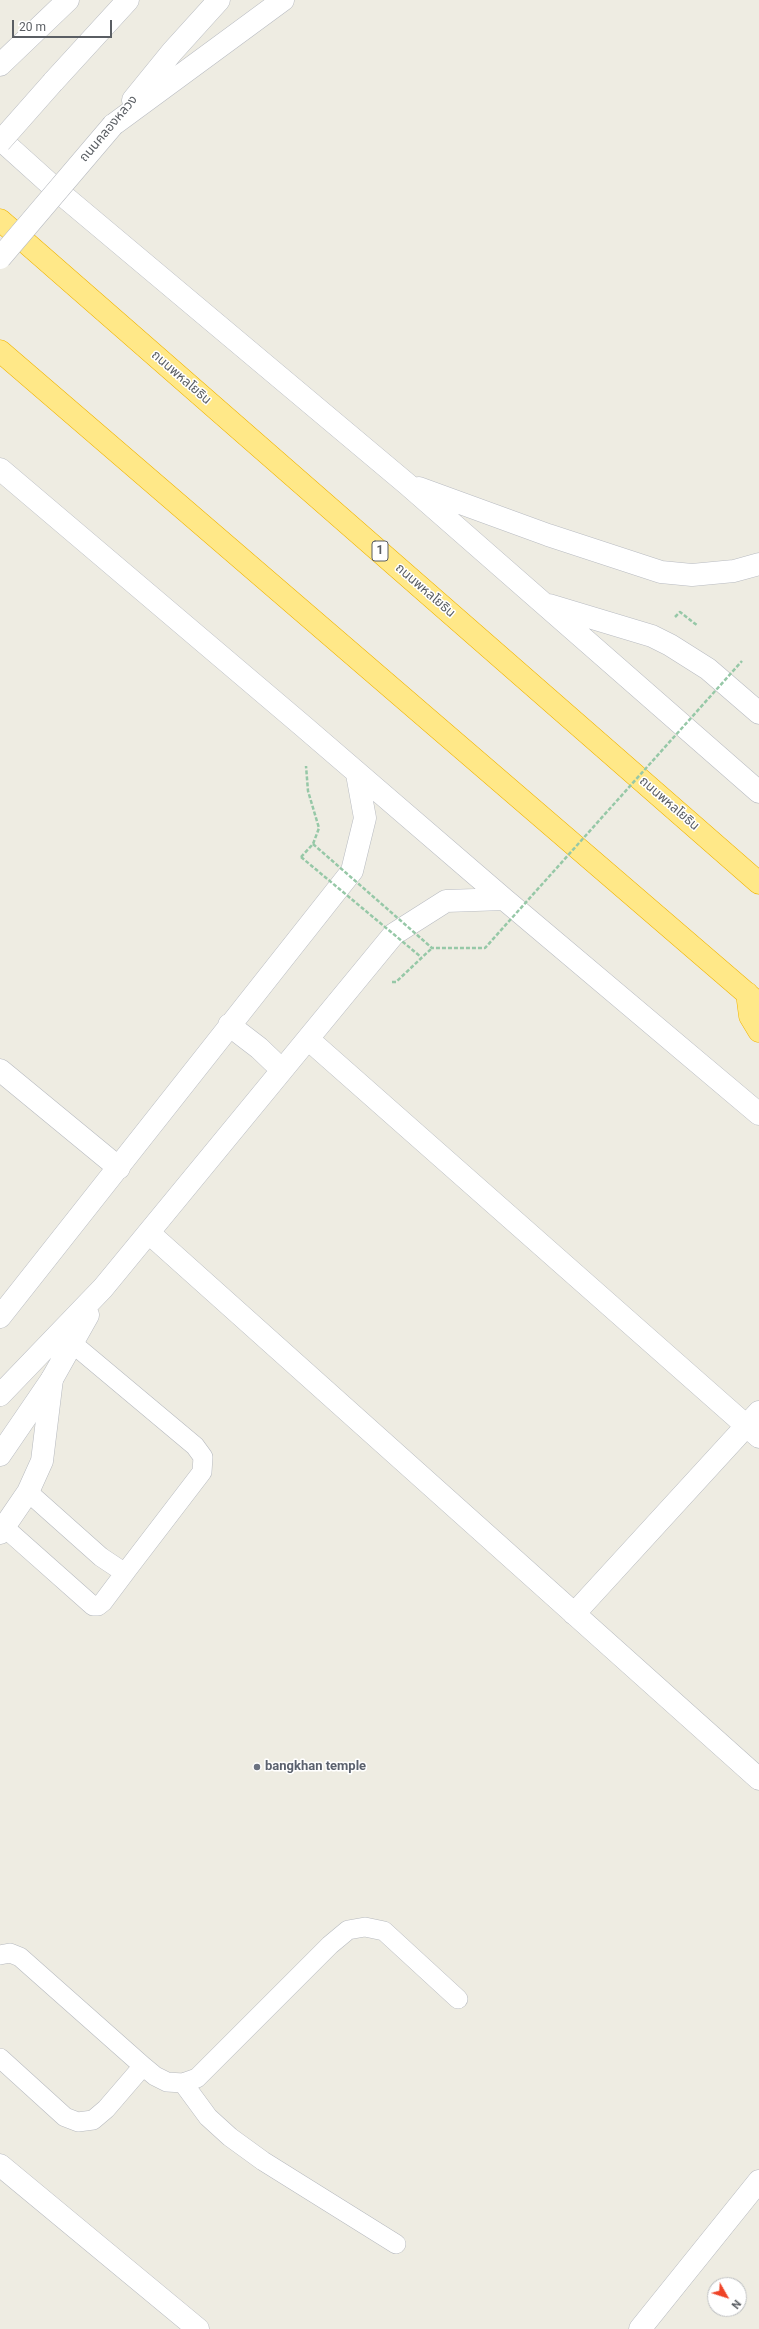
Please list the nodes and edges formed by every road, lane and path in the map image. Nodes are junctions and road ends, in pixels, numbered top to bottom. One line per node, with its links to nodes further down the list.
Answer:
1 (68, 0): 5 (main road)
2 (128, 0): 7 (main road, bridge)
3 (219, 0): 6 (main road, ถนนคลองหลวง)
4 (283, 0): 6 (main road)
5 (0, 65)
6 (113, 125): 9 (main road, ถนนคลองหลวง, bridge)
7 (0, 140): 12 (main road)
8 (0, 220): 21 (highway, ถนนพหลโยธิน / 1)
9 (0, 258)
10 (0, 351): 24 (highway)
11 (0, 469): 17 (main road)
12 (407, 484): 13 (main road); 14 (main road)
13 (759, 564)
14 (542, 602): 16 (main road); 19 (main road)
15 (742, 661): 23 (path, bridge)
16 (759, 713)
17 (303, 726): 18 (main road); 20 (path)
18 (358, 774): 22 (main road); 25 (main road)
19 (759, 792)
20 (313, 844): 23 (path, bridge); 23 (path, bridge)
21 (759, 883)
22 (504, 899): 27 (main road); 30 (main road)
23 (432, 948)
24 (753, 998): 26 (highway)
25 (229, 1025): 29 (main road); 31 (main road)
26 (759, 1031)
27 (308, 1039): 29 (main road); 38 (main road)
28 (0, 1070): 31 (main road)
29 (282, 1070): 32 (main road)
30 (759, 1114)
31 (119, 1168): 34 (main road)
32 (149, 1233): 33 (main road); 43 (main road)
33 (104, 1288): 35 (main road); 37 (main road)
34 (0, 1317)
35 (72, 1343): 36 (main road); 42 (lane)
36 (52, 1379): 39 (main road); 40 (main road)
37 (0, 1395)
38 (755, 1425): 43 (main road)
39 (0, 1455)
40 (28, 1492): 41 (main road); 42 (lane)
41 (2, 1530): 42 (lane)
42 (127, 1570)
43 (574, 1614): 44 (main road)
44 (759, 1779)
45 (0, 1954): 48 (lane)
46 (458, 1999): 49 (lane)
47 (0, 2058): 48 (lane)
48 (143, 2066): 49 (lane)
49 (183, 2083): 52 (lane)
50 (0, 2165): 53 (main road)
51 (759, 2181): 54 (main road)
52 (396, 2244)
53 (191, 2327)
54 (640, 2329)

